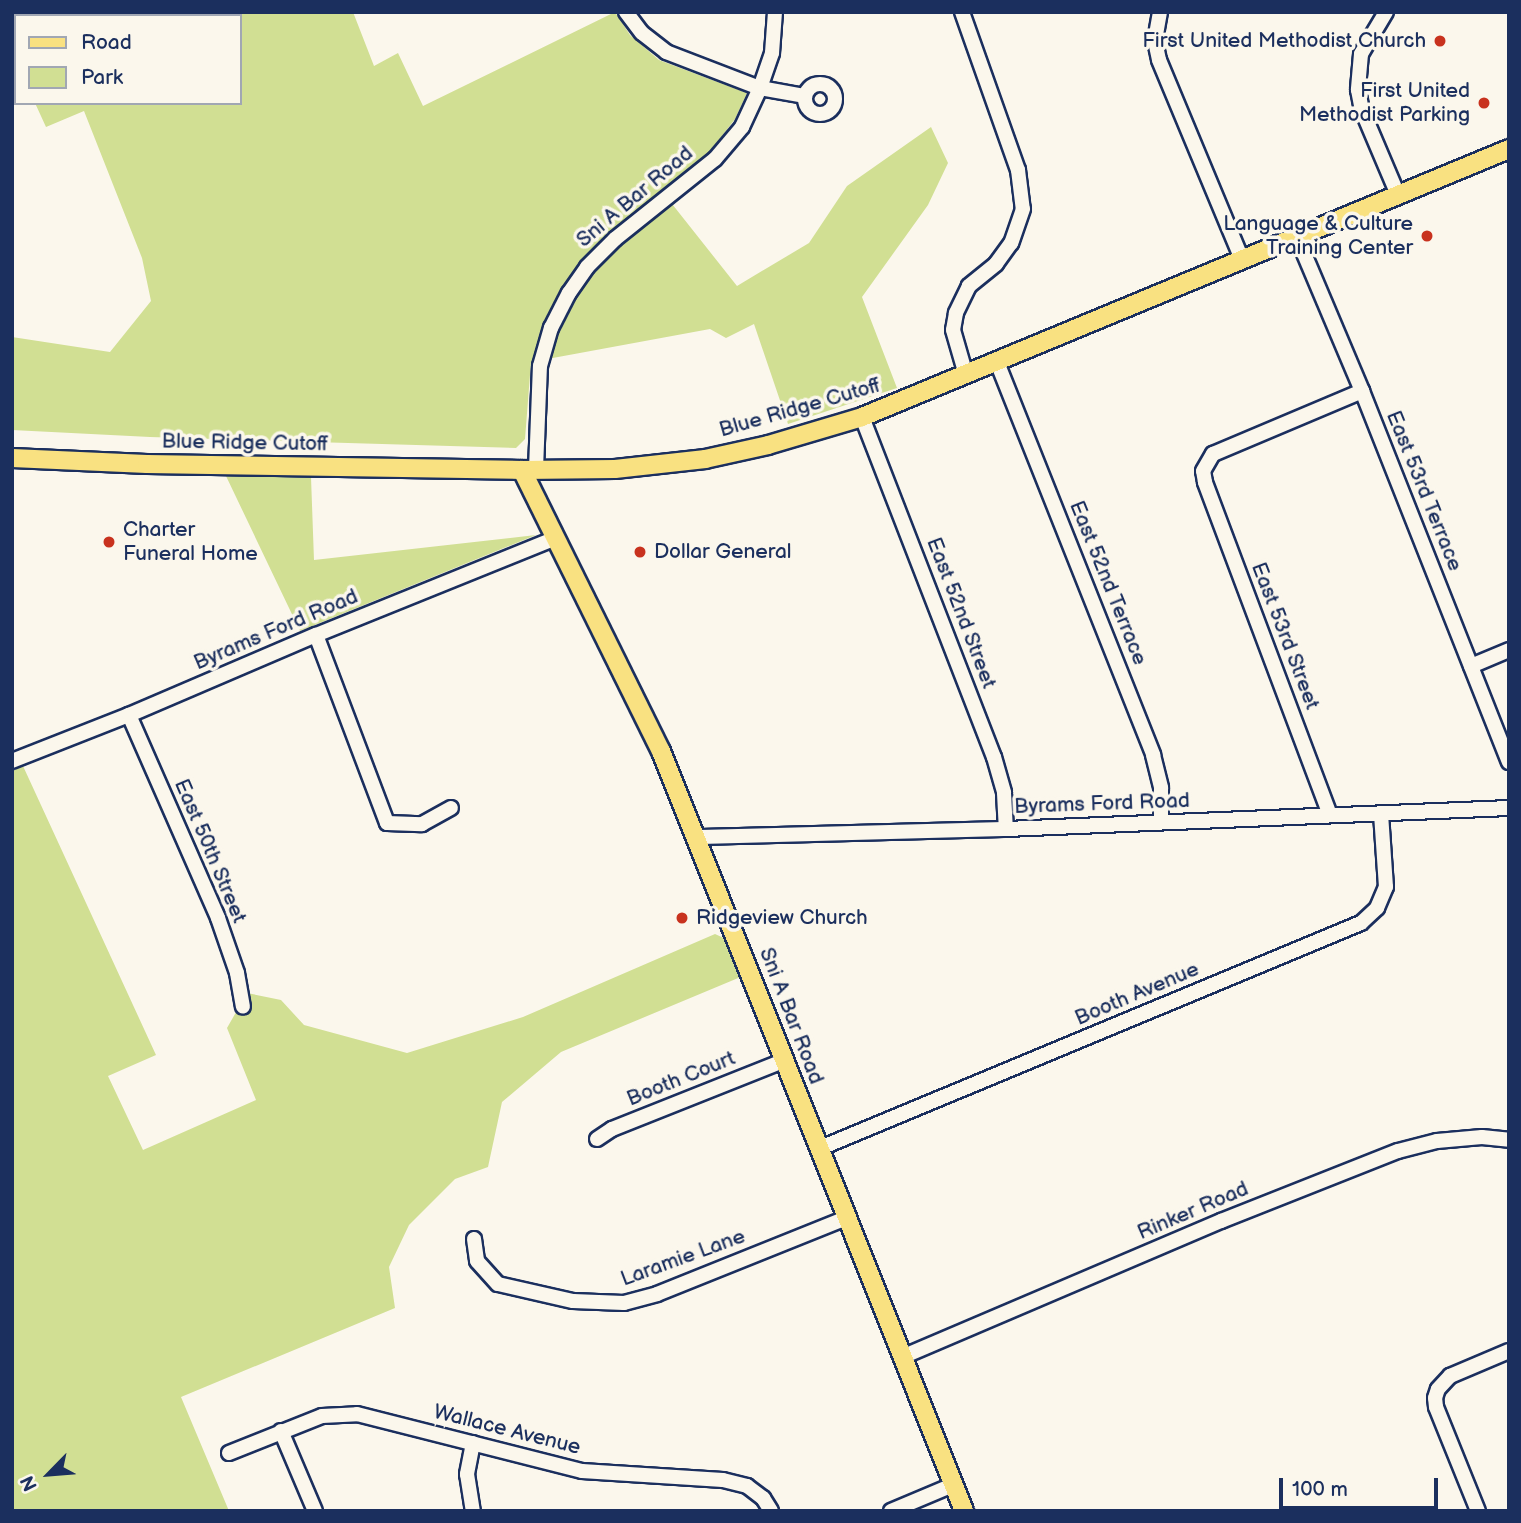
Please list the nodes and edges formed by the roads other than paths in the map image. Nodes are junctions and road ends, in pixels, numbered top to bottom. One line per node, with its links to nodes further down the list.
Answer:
1 (626, 12): 6 (street)
2 (775, 12): 6 (street)
3 (962, 12): 13 (street)
4 (1160, 12): 11 (street)
5 (1385, 12): 9 (street)
6 (761, 88): 7 (street); 17 (street, Sni A Bar Road)
7 (805, 96)
8 (1509, 149): 9 (main road, Blue Ridge Cutoff)
9 (1398, 195): 10 (main road, Blue Ridge Cutoff)
10 (1297, 237): 11 (main road, Blue Ridge Cutoff); 14 (street, East 53rd Terrace)
11 (1242, 259): 12 (main road, Blue Ridge Cutoff)
12 (998, 362): 13 (main road, Blue Ridge Cutoff); 29 (street, East 52nd Terrace)
13 (966, 375): 15 (main road, Blue Ridge Cutoff)
14 (1362, 391): 21 (street, East 53rd Terrace); 28 (street, East 53rd Street)
15 (862, 416): 17 (main road, Blue Ridge Cutoff); 30 (street, East 52nd Street)
16 (12, 458): 17 (main road, Blue Ridge Cutoff)
17 (529, 470): 18 (main road, Sni A Bar Road)
18 (556, 538): 19 (street, Byrams Ford Road); 31 (main road, Sni A Bar Road)
19 (316, 635): 22 (street, Byrams Ford Road); 25 (street)
20 (1509, 650): 21 (street)
21 (1471, 666): 24 (street, East 53rd Terrace)
22 (129, 716): 23 (street, Byrams Ford Road); 32 (street, East 50th Street)
23 (12, 761)
24 (1509, 762)
25 (451, 808)
26 (1509, 808): 27 (street, Byrams Ford Road)
27 (1381, 813): 28 (street, Byrams Ford Road); 36 (street, Booth Avenue)
28 (1330, 815): 29 (street, Byrams Ford Road)
29 (1161, 822): 30 (street, Byrams Ford Road)
30 (1006, 829): 31 (street, Byrams Ford Road)
31 (698, 837): 33 (main road, Sni A Bar Road)
32 (243, 1006)
33 (783, 1061): 34 (street, Booth Court); 36 (main road, Sni A Bar Road)
34 (597, 1139)
35 (1509, 1140): 40 (street, Rinker Road)
36 (818, 1149): 37 (main road, Sni A Bar Road)
37 (846, 1218): 38 (street, Laramie Lane); 40 (main road, Sni A Bar Road)
38 (474, 1239)
39 (1509, 1351): 50 (street)
40 (902, 1357): 44 (main road, Sni A Bar Road)
41 (281, 1431): 42 (street, Wallace Avenue); 43 (street, Wallace Avenue); 45 (street)
42 (473, 1443): 46 (street); 47 (street, Wallace Avenue)
43 (229, 1453)
44 (953, 1485): 48 (street); 49 (main road, Sni A Bar Road)
45 (315, 1511)
46 (473, 1511)
47 (771, 1511)
48 (891, 1511)
49 (964, 1511)
50 (1478, 1511)

